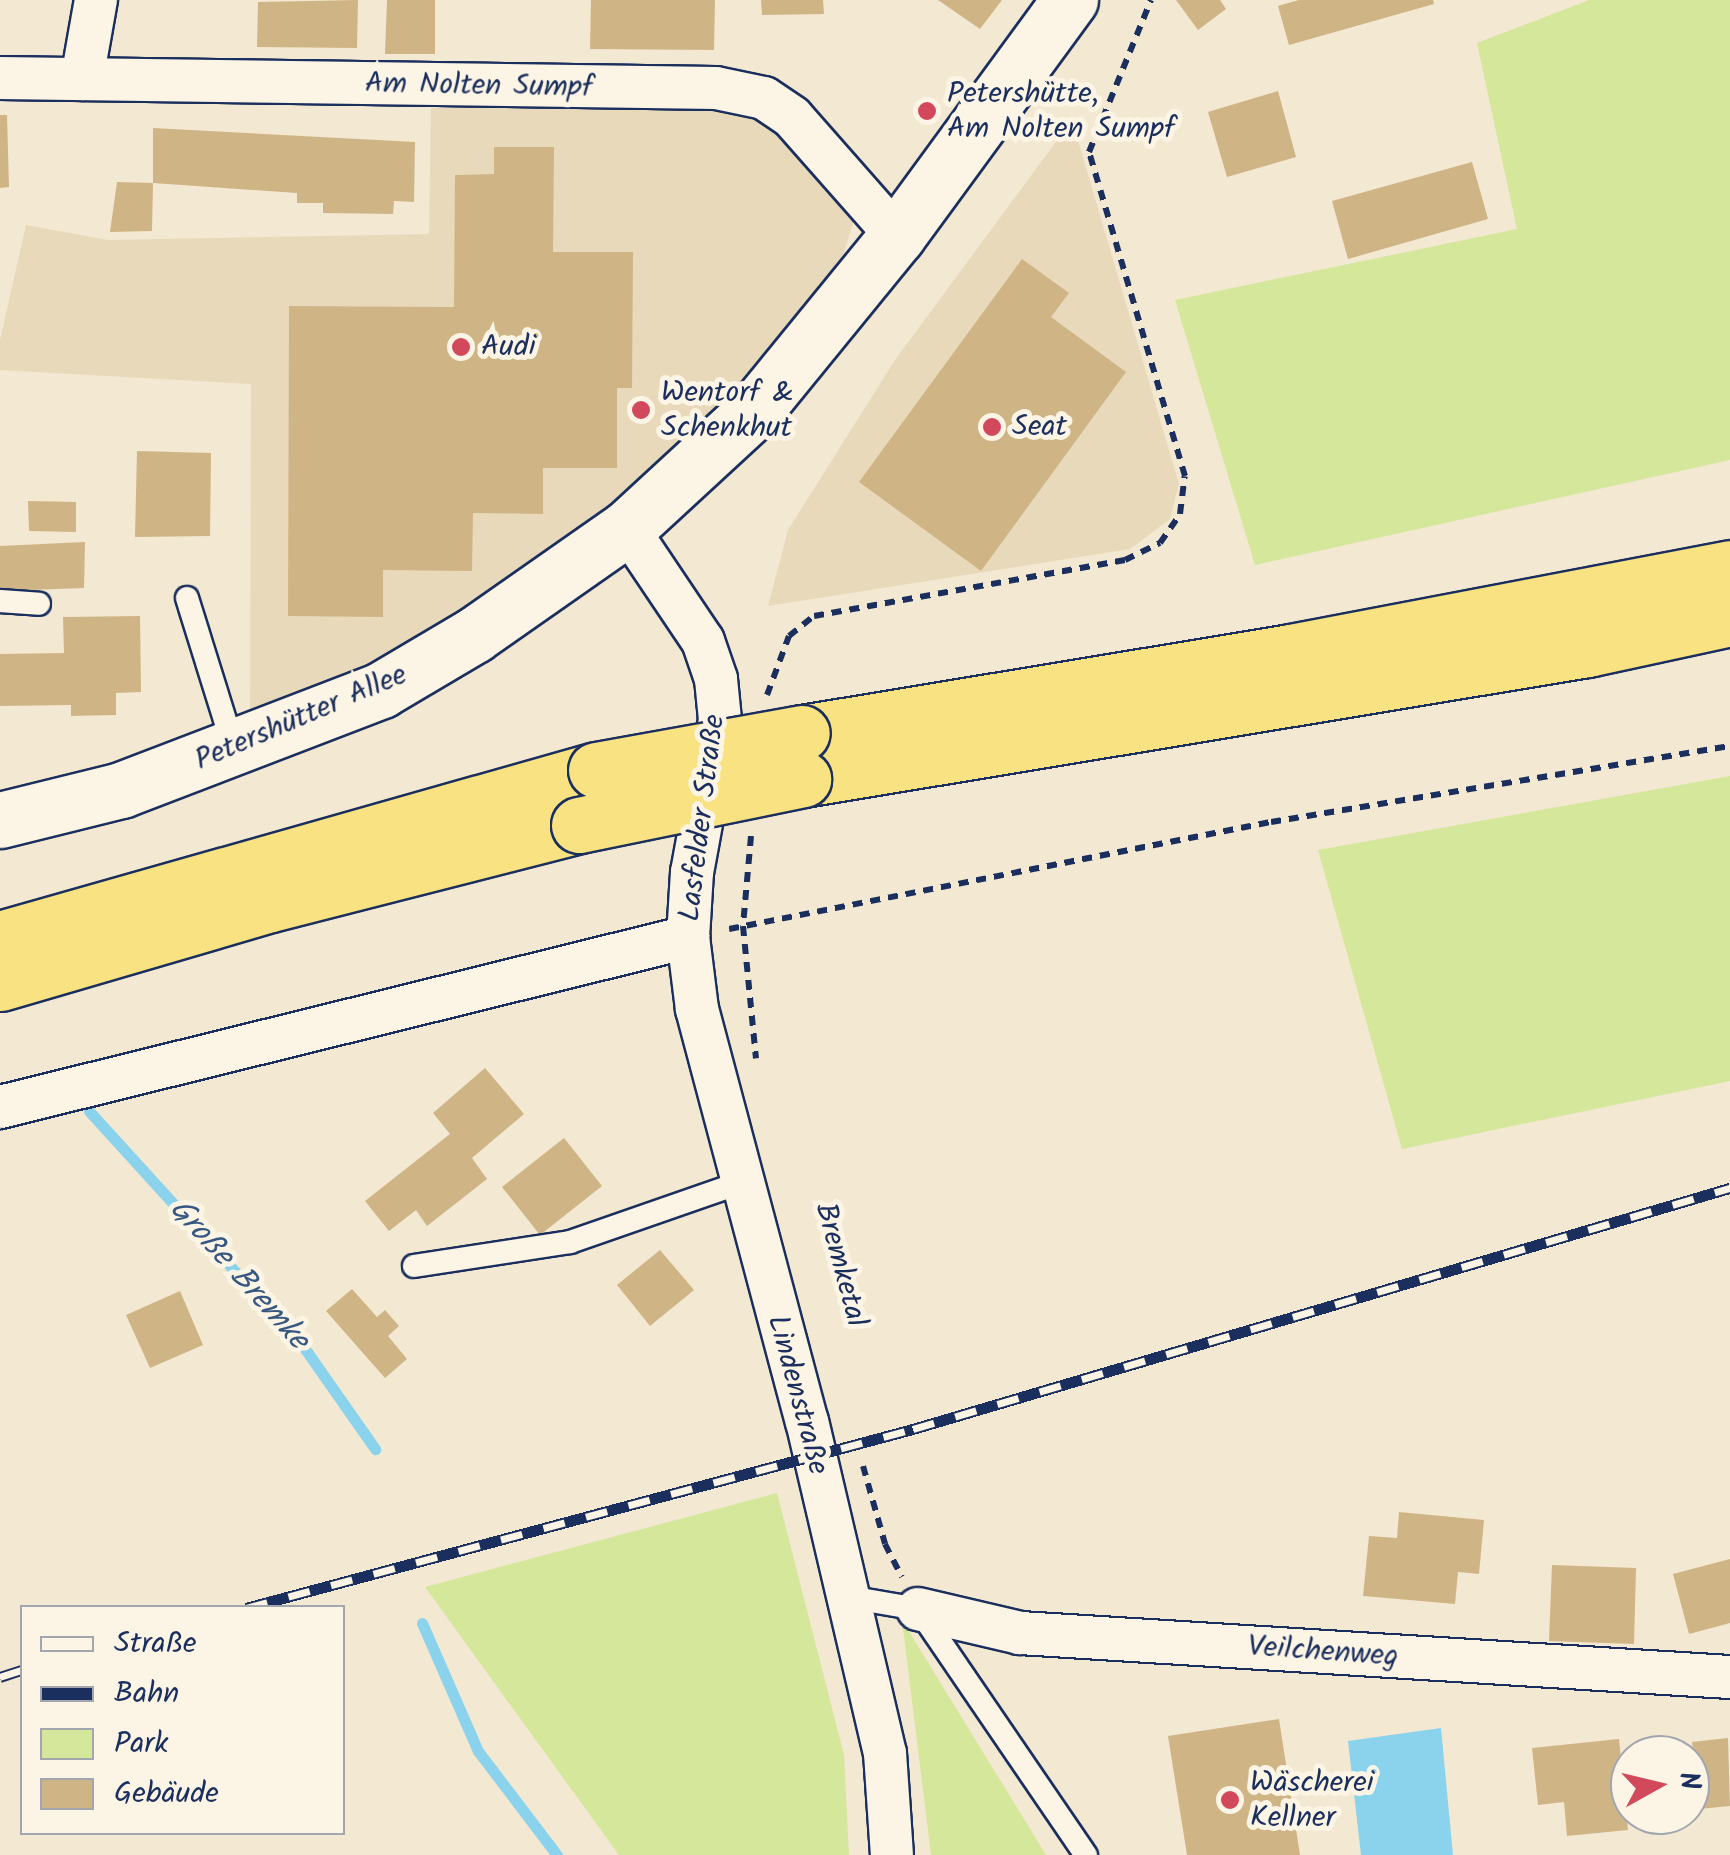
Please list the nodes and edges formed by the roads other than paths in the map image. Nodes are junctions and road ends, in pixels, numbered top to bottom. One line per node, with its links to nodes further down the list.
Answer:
1 (96, 0): 4 (street)
2 (1070, 0): 5 (street)
3 (0, 78): 4 (street, Am Nolten Sumpf)
4 (82, 80): 5 (street, Am Nolten Sumpf)
5 (897, 236): 6 (street)
6 (627, 528): 12 (street, Petershütter Allee); 15 (street, Lasfelder Straße)
7 (1730, 568): 13 (highway)
8 (187, 598): 12 (lane)
9 (0, 600): 10 (lane)
10 (40, 604)
11 (1730, 618): 13 (highway)
12 (234, 749): 14 (street, Petershütter Allee)
13 (802, 756): 16 (highway, bridge); 17 (highway, bridge)
14 (0, 820)
15 (688, 937): 18 (street, Lasfelder Straße); 19 (street, Lindenstraße)
16 (0, 939)
17 (0, 983)
18 (0, 1107)
19 (739, 1182): 20 (lane); 21 (street, Lindenstraße)
20 (414, 1266)
21 (848, 1598): 22 (lane); 24 (street, Lindenstraße)
22 (918, 1609): 23 (street, Veilchenweg); 25 (lane)
23 (1730, 1677)
24 (892, 1855)
25 (1086, 1855)

